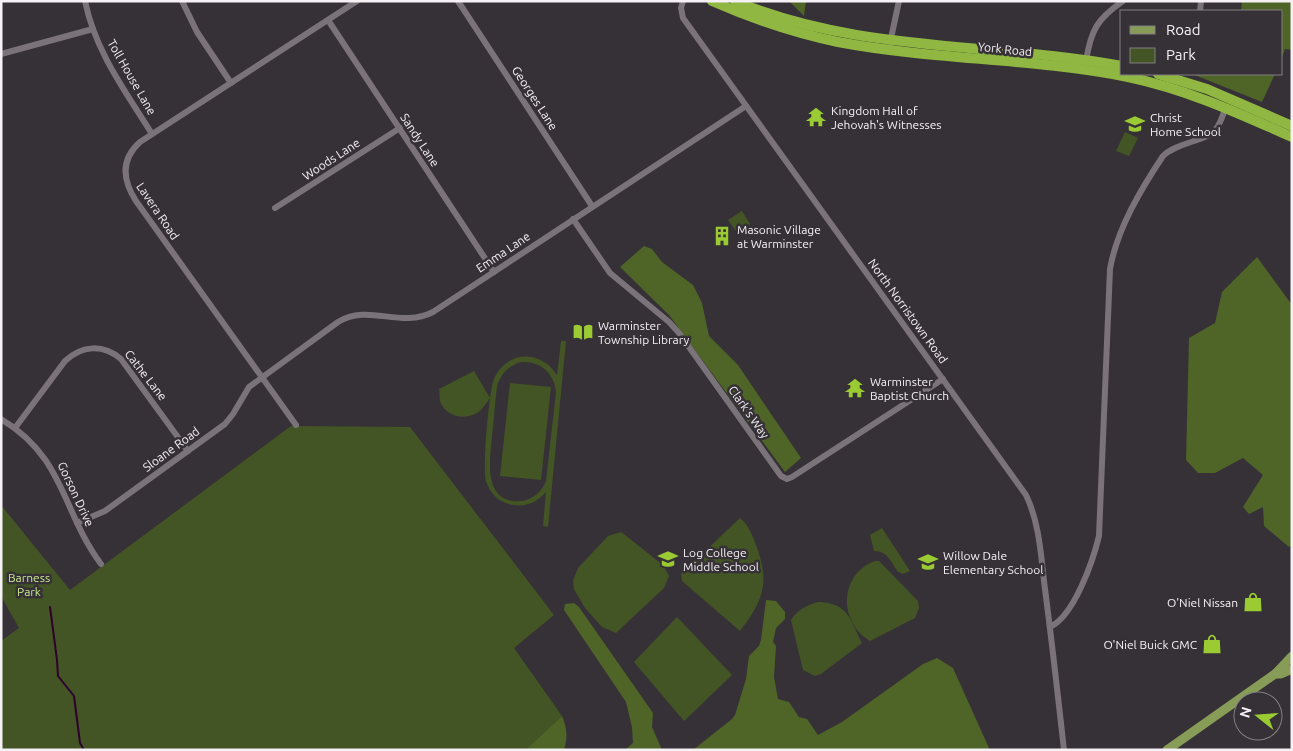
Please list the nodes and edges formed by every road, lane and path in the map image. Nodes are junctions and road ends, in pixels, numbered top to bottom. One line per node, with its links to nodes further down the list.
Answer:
1 (85, 1): 11 (street, Toll House Lane)
2 (182, 1): 17 (street)
3 (357, 1): 10 (street, Lavera Road)
4 (458, 1): 24 (street, Georges Lane)
5 (683, 1): 18 (street, North Norristown Road)
6 (712, 1): 12 (highway, York Road)
7 (735, 1): 12 (highway, York Road)
8 (899, 1): 12 (street)
9 (1123, 1): 14 (street)
10 (328, 20): 17 (street, Lavera Road); 21 (street, Sandy Lane)
11 (93, 29): 13 (street); 22 (street, Toll House Lane)
12 (890, 44): 14 (highway, York Road); 19 (highway, York Road)
13 (2, 53)
14 (1086, 61): 15 (highway, York Road)
15 (1120, 66)
16 (1161, 75): 20 (highway)
17 (231, 83): 22 (street, Lavera Road)
18 (746, 106): 24 (street, Emma Lane); 29 (street, North Norristown Road)
19 (1226, 107): 23 (highway, York Road); 36 (street)
20 (1292, 126)
21 (400, 128): 25 (street, Woods Lane); 27 (street, Sandy Lane)
22 (152, 134): 28 (street, Lavera Road)
23 (1292, 136)
24 (592, 206): 26 (street, Emma Lane)
25 (275, 208)
26 (573, 219): 27 (street, Emma Lane); 29 (street, Clark's Way)
27 (494, 272): 28 (street, Emma Lane)
28 (262, 377): 31 (street, Lavera Road); 33 (street, Sloane Road)
29 (943, 380): 36 (street, North Norristown Road)
30 (1, 419): 32 (street, Gorson Drive)
31 (296, 425)
32 (15, 428): 33 (street, Cathe Lane); 34 (street, Gorson Drive)
33 (188, 450): 34 (street, Sloane Road)
34 (77, 523): 35 (street, Gorson Drive)
35 (102, 564)
36 (1050, 627): 40 (street, North Norristown Road)
37 (1292, 656): 39 (main road)
38 (1292, 669): 39 (main road)
39 (1275, 674): 41 (main road)
40 (1064, 750)
41 (1167, 750)

